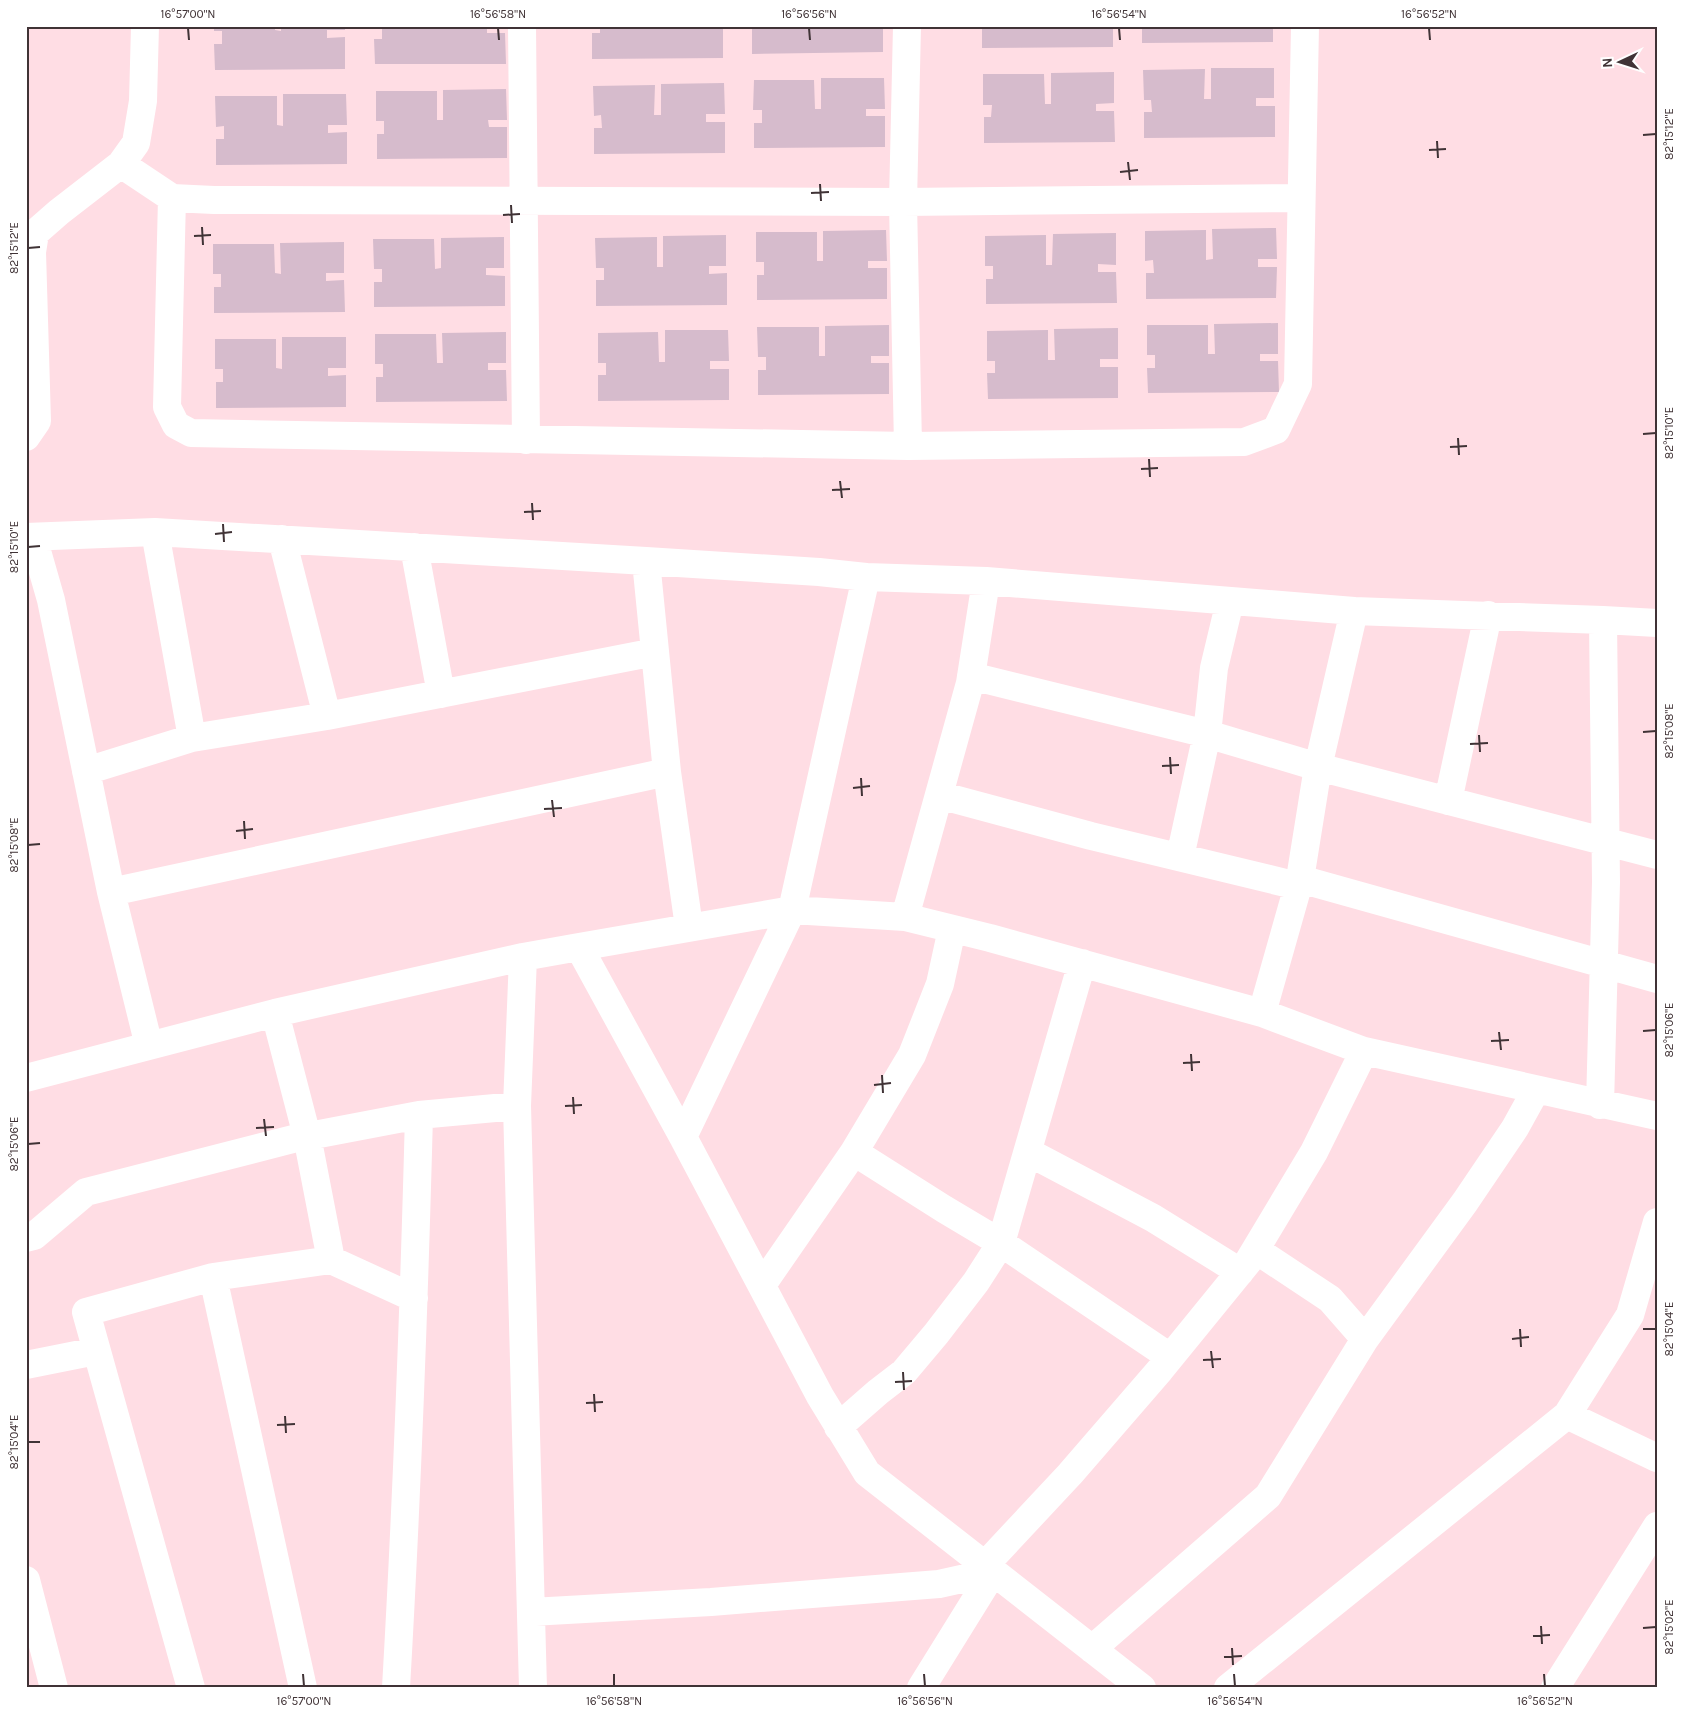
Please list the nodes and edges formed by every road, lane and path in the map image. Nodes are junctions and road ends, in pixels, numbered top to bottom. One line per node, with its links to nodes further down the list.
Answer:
1 (144, 26): 5 (street)
2 (522, 26): 8 (street)
3 (907, 26): 9 (street)
4 (1305, 26): 7 (street)
5 (121, 164): 6 (street); 10 (street)
6 (172, 198): 8 (street); 11 (street)
7 (1301, 198): 9 (street); 12 (street)
8 (525, 201): 9 (street); 11 (street)
9 (903, 202): 12 (street)
10 (26, 437)
11 (526, 440): 12 (street)
12 (908, 446)
13 (155, 532): 14 (street); 15 (street); 30 (street)
14 (30, 537): 32 (street)
15 (282, 540): 16 (street); 28 (street)
16 (414, 547): 17 (street); 27 (street)
17 (646, 561): 18 (street); 25 (street)
18 (866, 577): 19 (street); 41 (street)
19 (986, 581): 20 (street); 26 (street)
20 (1230, 601): 21 (street); 29 (street)
21 (1354, 611): 22 (street); 31 (street)
22 (1488, 615): 23 (street); 35 (street)
23 (1603, 620): 24 (street); 36 (street)
24 (1657, 623)
25 (655, 652): 27 (street); 33 (street)
26 (971, 676): 29 (street); 34 (street)
27 (441, 694): 28 (street)
28 (327, 716): 30 (street)
29 (1207, 734): 31 (street); 38 (street)
30 (192, 738): 32 (street)
31 (1318, 767): 35 (street); 39 (street)
32 (86, 771): 40 (street)
33 (667, 772): 40 (street); 43 (street)
34 (939, 795): 38 (street); 42 (street)
35 (1448, 801): 36 (street)
36 (1606, 842): 37 (street); 47 (street)
37 (1657, 855)
38 (1180, 857): 39 (street)
39 (1299, 882): 47 (street); 51 (street)
40 (111, 892): 52 (street)
41 (792, 910): 42 (street); 43 (street); 61 (street)
42 (905, 917): 44 (street)
43 (689, 927): 45 (street)
44 (952, 929): 48 (street); 62 (street)
45 (579, 946): 46 (street); 61 (street)
46 (523, 957): 50 (street); 57 (street)
47 (1604, 963): 49 (street); 56 (street)
48 (1082, 964): 51 (street); 63 (street)
49 (1657, 979)
50 (276, 1013): 52 (street); 60 (street)
51 (1262, 1013): 53 (street)
52 (149, 1046): 54 (street)
53 (1364, 1051): 55 (street); 67 (street)
54 (28, 1070)
55 (1536, 1090): 56 (street); 73 (street)
56 (1600, 1105): 59 (street)
57 (517, 1106): 58 (street); 83 (street)
58 (420, 1115): 60 (street); 72 (street)
59 (1657, 1116)
60 (307, 1136): 65 (street); 68 (street)
61 (683, 1137): 71 (street)
62 (854, 1152): 66 (street); 71 (street)
63 (1028, 1152): 66 (street); 69 (street)
64 (1657, 1222): 77 (street)
65 (26, 1238)
66 (1001, 1243): 75 (street); 78 (street)
67 (1256, 1250): 69 (street); 73 (street)
68 (331, 1260): 70 (street); 72 (street)
69 (1240, 1272): 75 (street)
70 (213, 1277): 74 (street); 87 (street)
71 (762, 1285): 78 (street)
72 (414, 1298): 88 (street)
73 (1365, 1339): 84 (street)
74 (96, 1351): 76 (street); 86 (street)
75 (1170, 1357): 81 (street)
76 (26, 1365)
77 (1567, 1415): 79 (street); 92 (street)
78 (838, 1427): 81 (street)
79 (1657, 1458)
80 (1657, 1526): 93 (street)
81 (989, 1569): 83 (street); 84 (street); 90 (street)
82 (26, 1580): 85 (street)
83 (531, 1612): 89 (street)
84 (1092, 1649): 91 (street)
85 (54, 1688)
86 (190, 1688)
87 (303, 1688)
88 (396, 1688)
89 (533, 1688)
90 (921, 1688)
91 (1142, 1688)
92 (1228, 1688)
93 (1554, 1688)

